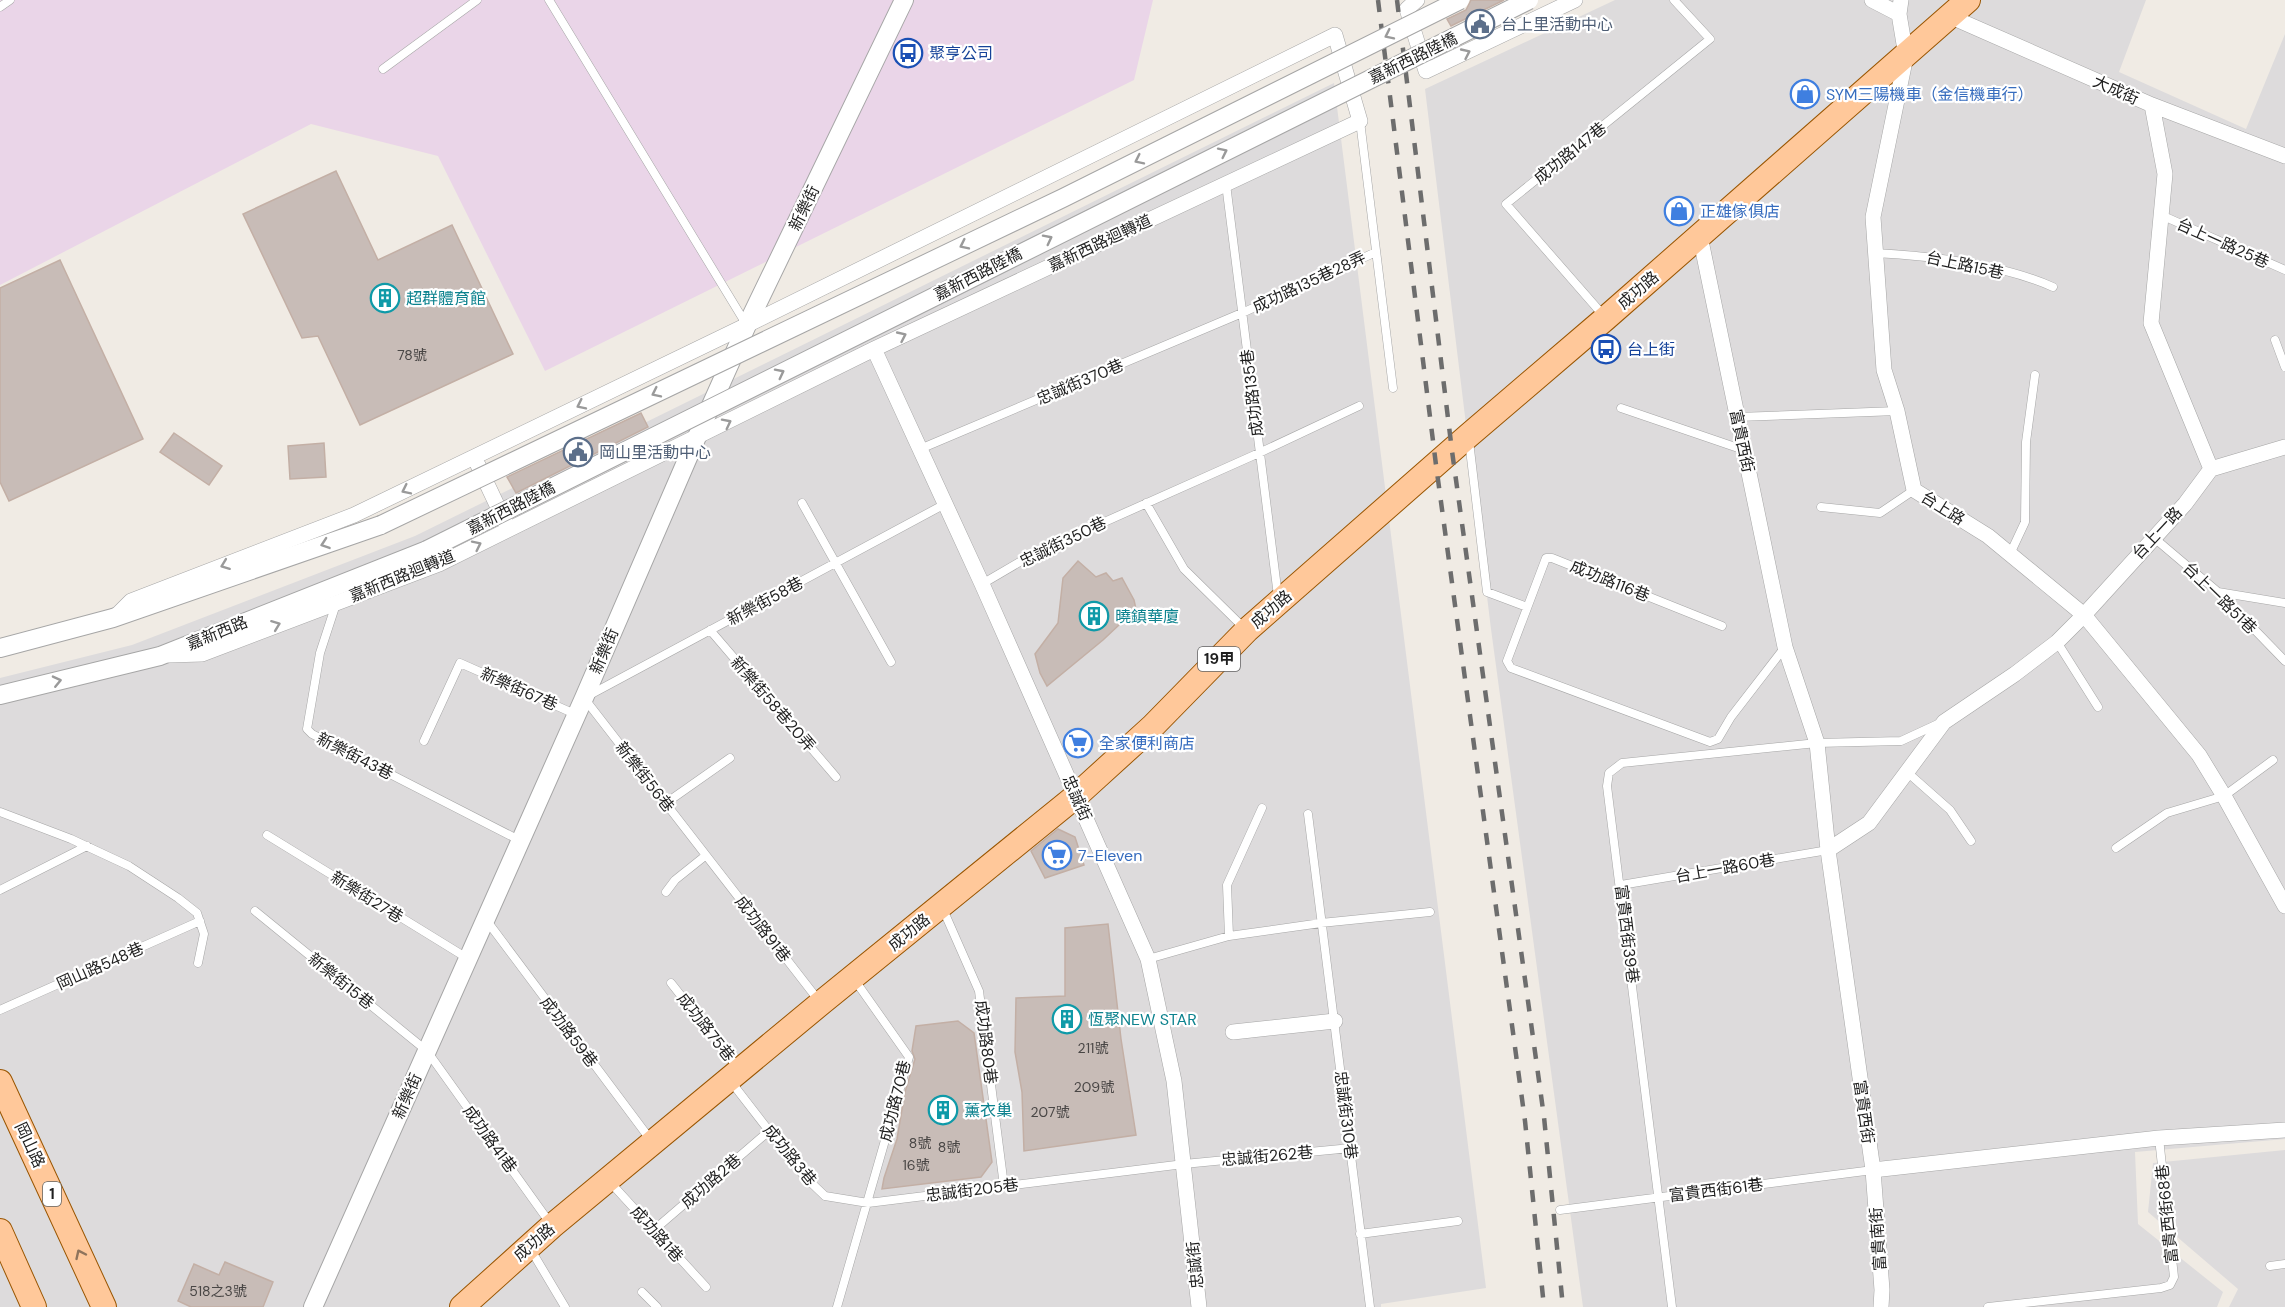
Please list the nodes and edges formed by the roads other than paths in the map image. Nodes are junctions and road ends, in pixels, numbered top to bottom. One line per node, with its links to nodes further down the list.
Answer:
1 (10, 0): 12 (lane)
2 (477, 0): 16 (lane)
3 (549, 0): 29 (lane)
4 (904, 0): 29 (street, 新樂街)
5 (1417, 0): 8 (street, one-way to 8)
6 (1460, 0): 64 (street, 嘉新西路陸橋, one-way to 64, bridge)
7 (1529, 0): 54 (street, 嘉新西路陸橋, one-way to 7, bridge)
8 (1575, 0)
9 (1674, 0): 28 (lane, 成功路147巷)
10 (1872, 0): 13 (street)
11 (1968, 0): 14 (main road, 成功路 / 19甲)
12 (0, 7)
13 (1900, 7): 15 (street, 台上路)
14 (1949, 16): 15 (main road, 成功路 / 19甲); 17 (street, 大成街)
15 (1906, 56): 22 (main road, 成功路 / 19甲); 24 (street, 台上路)
16 (383, 69)
17 (2152, 105): 19 (street, 大成街); 21 (street)
18 (1360, 120): 20 (street, 嘉新西路迴轉道); 23 (lane, 成功路135巷28弄); 29 (street)
19 (2285, 156)
20 (1226, 184): 27 (lane, 成功路135巷); 31 (street, 嘉新西路迴轉道, one-way to 20)
21 (2162, 215): 25 (lane, 台上一路25巷); 46 (street)
22 (1700, 236): 28 (main road, 成功路 / 19甲); 38 (street, 富貴西街)
23 (1376, 252): 27 (lane, 成功路135巷28弄); 34 (lane, 成功路135巷28弄)
24 (1875, 253): 26 (lane, 台上路15巷); 37 (street, 台上路)
25 (2285, 270)
26 (2053, 287)
27 (1242, 313): 42 (lane, 忠誠街370巷); 44 (lane, 成功路135巷)
28 (1606, 318): 39 (main road, 成功路 / 19甲)
29 (747, 325): 40 (street, 新樂街); 45 (street, one-way to 45)
30 (2276, 340): 32 (lane)
31 (874, 349): 40 (street, 嘉新西路迴轉道, one-way to 31); 42 (street, 忠誠街)
32 (2285, 367)
33 (2035, 375): 55 (lane)
34 (1393, 388)
35 (1359, 406): 44 (lane, 忠誠街350巷)
36 (1621, 408): 43 (lane)
37 (1897, 411): 38 (lane); 47 (street, 台上路)
38 (1737, 417): 43 (street, 富貴西街)
39 (1468, 436): 59 (main road, 成功路 / 19甲); 62 (lane)
40 (696, 439): 52 (street, 嘉新西路迴轉道); 75 (street, 新樂街)
41 (2285, 447): 46 (street)
42 (919, 450): 49 (street, 忠誠街)
43 (1744, 450): 69 (street, 富貴西街)
44 (1259, 453): 50 (lane, 忠誠街350巷); 59 (lane, 成功路135巷)
45 (474, 457): 52 (street); 64 (street, one-way to 64)
46 (2211, 469): 53 (street, 台上一路)
47 (1914, 490): 51 (lane); 55 (street, 台上路)
48 (802, 503): 56 (lane)
49 (945, 504): 56 (lane, 新樂街58巷); 57 (street, 忠誠街)
50 (1146, 504): 57 (lane, 忠誠街350巷); 67 (lane)
51 (1821, 507)
52 (509, 530): 60 (street, 嘉新西路迴轉道, one-way to 52)
53 (2153, 537): 58 (lane, 台上一路51巷); 63 (street, 台上一路)
54 (427, 550): 71 (street, 嘉新西路)
55 (2010, 554): 63 (street, 台上路)
56 (836, 562): 66 (lane, 新樂街58巷); 72 (lane)
57 (982, 584): 84 (street, 忠誠街)
58 (2218, 592): 61 (lane); 73 (lane, 台上一路51巷)
59 (1279, 602): 67 (main road, 成功路 / 19甲)
60 (336, 603): 71 (street, 嘉新西路迴轉道, one-way to 60); 91 (lane, 新樂街43巷)
61 (2285, 603)
62 (1527, 607): 65 (lane, 成功路116巷); 69 (lane)
63 (2084, 615): 68 (street, 台上一路); 85 (street, 台上路)
64 (113, 618): 70 (street)
65 (1722, 626)
66 (710, 630): 75 (lane, 新樂街58巷); 83 (lane, 新樂街58巷20弄)
67 (1246, 630): 84 (main road, 成功路 / 19甲)
68 (2056, 642): 76 (lane); 77 (street, 台上一路)
69 (1785, 647): 79 (street, 富貴西街)
70 (0, 648)
71 (160, 656): 74 (street, 嘉新西路, one-way to 71)
72 (891, 662)
73 (2285, 662)
74 (0, 695)
75 (580, 707): 78 (lane, 新樂街67巷); 86 (lane, 新樂街56巷); 91 (street, 新樂街)
76 (2098, 707)
77 (1944, 722): 79 (lane, 富貴西街39巷); 82 (street, 台上一路)
78 (424, 741)
79 (1817, 742): 95 (street, 富貴西街); 97 (lane, 富貴西街39巷)
80 (730, 758): 86 (lane)
81 (2273, 760): 85 (lane)
82 (1907, 772): 92 (lane); 95 (street, 台上一路)
83 (836, 777)
84 (1076, 796): 100 (main road, 成功路 / 19甲); 109 (street, 忠誠街)
85 (2224, 796): 94 (lane); 101 (street, 台上路)
86 (666, 803): 96 (lane, 新樂街56巷)
87 (1262, 808): 107 (lane)
88 (0, 812): 93 (lane)
89 (1308, 814): 106 (lane, 忠誠街310巷)
90 (267, 835): 108 (lane, 新樂街27巷)
91 (521, 841): 104 (street, 新樂街)
92 (1971, 841)
93 (87, 846): 98 (lane); 105 (lane)
94 (2116, 848)
95 (1828, 850): 97 (lane, 台上一路60巷); 126 (street, 富貴西街)
96 (705, 856): 99 (lane); 113 (lane, 成功路91巷)
97 (1621, 885): 129 (lane, 富貴西街39巷)
98 (0, 890)
99 (666, 892)
100 (941, 906): 111 (main road, 成功路 / 19甲); 128 (lane, 成功路80巷)
101 (2285, 906)
102 (255, 911): 117 (lane, 新樂街15巷)
103 (1430, 912): 106 (lane)
104 (486, 920): 108 (street, 新樂街); 123 (lane, 成功路59巷)
105 (200, 921): 110 (lane); 114 (lane, 岡山路548巷)
106 (1322, 923): 107 (lane); 115 (lane, 忠誠街310巷)
107 (1229, 936): 109 (lane)
108 (468, 959): 117 (street, 新樂街)
109 (1148, 959): 125 (street, 忠誠街)
110 (198, 963)
111 (853, 978): 113 (main road, 成功路 / 19甲); 130 (lane, 成功路70巷)
112 (671, 983): 118 (lane, 成功路75巷)
113 (821, 1003): 118 (main road, 成功路 / 19甲)
114 (0, 1010)
115 (1335, 1021): 116 (street); 124 (lane, 忠誠街310巷)
116 (1233, 1032)
117 (427, 1051): 133 (lane, 成功路41巷); 144 (street, 新樂街)
118 (735, 1075): 121 (lane, 成功路3巷); 123 (main road, 成功路 / 19甲)
119 (0, 1082): 143 (main road, 岡山路 / 1, one-way to 119)
120 (2285, 1130): 122 (street)
121 (769, 1131): 130 (lane, 成功路3巷); 134 (lane, 成功路2巷)
122 (2159, 1138): 126 (street); 153 (lane, 富貴西街68巷)
123 (653, 1143): 127 (main road, 成功路 / 19甲)
124 (1351, 1149): 125 (lane, 忠誠街262巷); 136 (lane, 忠誠街310巷)
125 (1184, 1164): 128 (lane, 忠誠街205巷); 149 (street, 忠誠街)
126 (1873, 1170): 129 (lane, 富貴西街61巷); 152 (street, 富貴南街)
127 (608, 1180): 133 (main road, 成功路 / 19甲); 134 (lane, 成功路1巷)
128 (1004, 1186): 130 (lane, 忠誠街205巷)
129 (1659, 1197): 131 (lane, 富貴西街61巷); 151 (lane, 富貴西街39巷)
130 (868, 1203): 148 (lane)
131 (1560, 1209)
132 (1458, 1221): 136 (lane)
133 (552, 1226): 137 (main road, 成功路 / 19甲)
134 (654, 1230): 140 (lane, 成功路1巷)
135 (0, 1231): 142 (main road)
136 (1360, 1234): 150 (lane, 忠誠街310巷)
137 (529, 1246): 145 (main road, 成功路 / 19甲); 146 (lane)
138 (2285, 1264): 139 (lane)
139 (2270, 1266)
140 (706, 1287)
141 (642, 1292): 147 (lane)
142 (34, 1307)
143 (104, 1307)
144 (313, 1307)
145 (462, 1307)
146 (565, 1307)
147 (657, 1307)
148 (837, 1307)
149 (1199, 1307)
150 (1370, 1307)
151 (1672, 1307)
152 (1881, 1307)
153 (1988, 1307)

